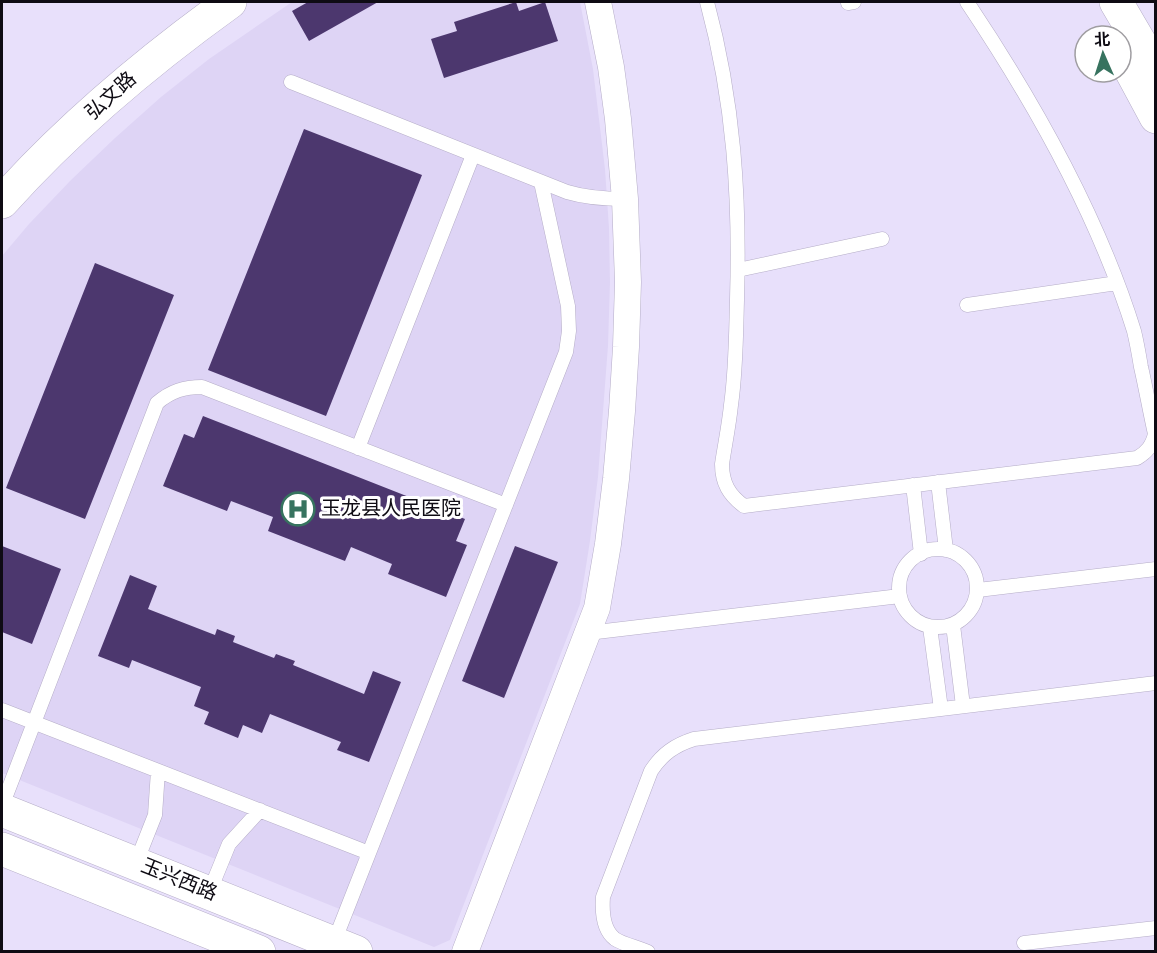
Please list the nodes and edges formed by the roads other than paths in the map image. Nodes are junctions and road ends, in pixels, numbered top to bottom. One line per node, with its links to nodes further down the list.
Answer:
1 (194, 2): 14 (main road, 弘文路)
2 (230, 2): 17 (main road, 弘文路)
3 (598, 2): 16 (street)
4 (707, 2): 19 (lane)
5 (967, 2): 20 (lane)
6 (1090, 2): 8 (main road)
7 (1116, 2): 9 (main road)
8 (1104, 24)
9 (1155, 70)
10 (1133, 75): 12 (main road)
11 (291, 82): 13 (lane)
12 (1155, 117)
13 (473, 155): 15 (lane); 22 (lane)
14 (2, 171)
15 (541, 182): 16 (lane); 25 (lane)
16 (625, 199): 33 (street)
17 (2, 202)
18 (882, 239): 19 (lane)
19 (738, 270): 24 (lane)
20 (1117, 283): 21 (lane); 23 (lane)
21 (967, 305)
22 (358, 448): 25 (lane); 38 (lane)
23 (938, 482): 24 (lane); 26 (lane)
24 (913, 485): 27 (lane)
25 (506, 505): 43 (lane)
26 (946, 550): 27 (lane); 29 (lane)
27 (921, 554): 30 (lane)
28 (1155, 569): 29 (lane)
29 (978, 590): 31 (lane)
30 (900, 596): 32 (lane); 33 (lane)
31 (953, 625): 32 (lane); 35 (lane)
32 (930, 627): 36 (lane)
33 (588, 633): 50 (street)
34 (1155, 683): 35 (lane)
35 (963, 706): 36 (lane)
36 (941, 709): 51 (lane)
37 (2, 710): 38 (lane)
38 (34, 723): 39 (lane); 40 (lane)
39 (158, 771): 41 (lane); 44 (lane)
40 (2, 808): 44 (main road, 玉兴西路)
41 (260, 810): 43 (lane); 45 (lane)
42 (2, 849): 49 (main road, 玉兴西路)
43 (369, 853): 48 (lane)
44 (136, 863): 45 (main road, 玉兴西路)
45 (209, 893): 48 (main road, 玉兴西路)
46 (1155, 928): 47 (lane)
47 (1024, 944)
48 (345, 947)
49 (259, 951)
50 (465, 951)
51 (648, 951)

